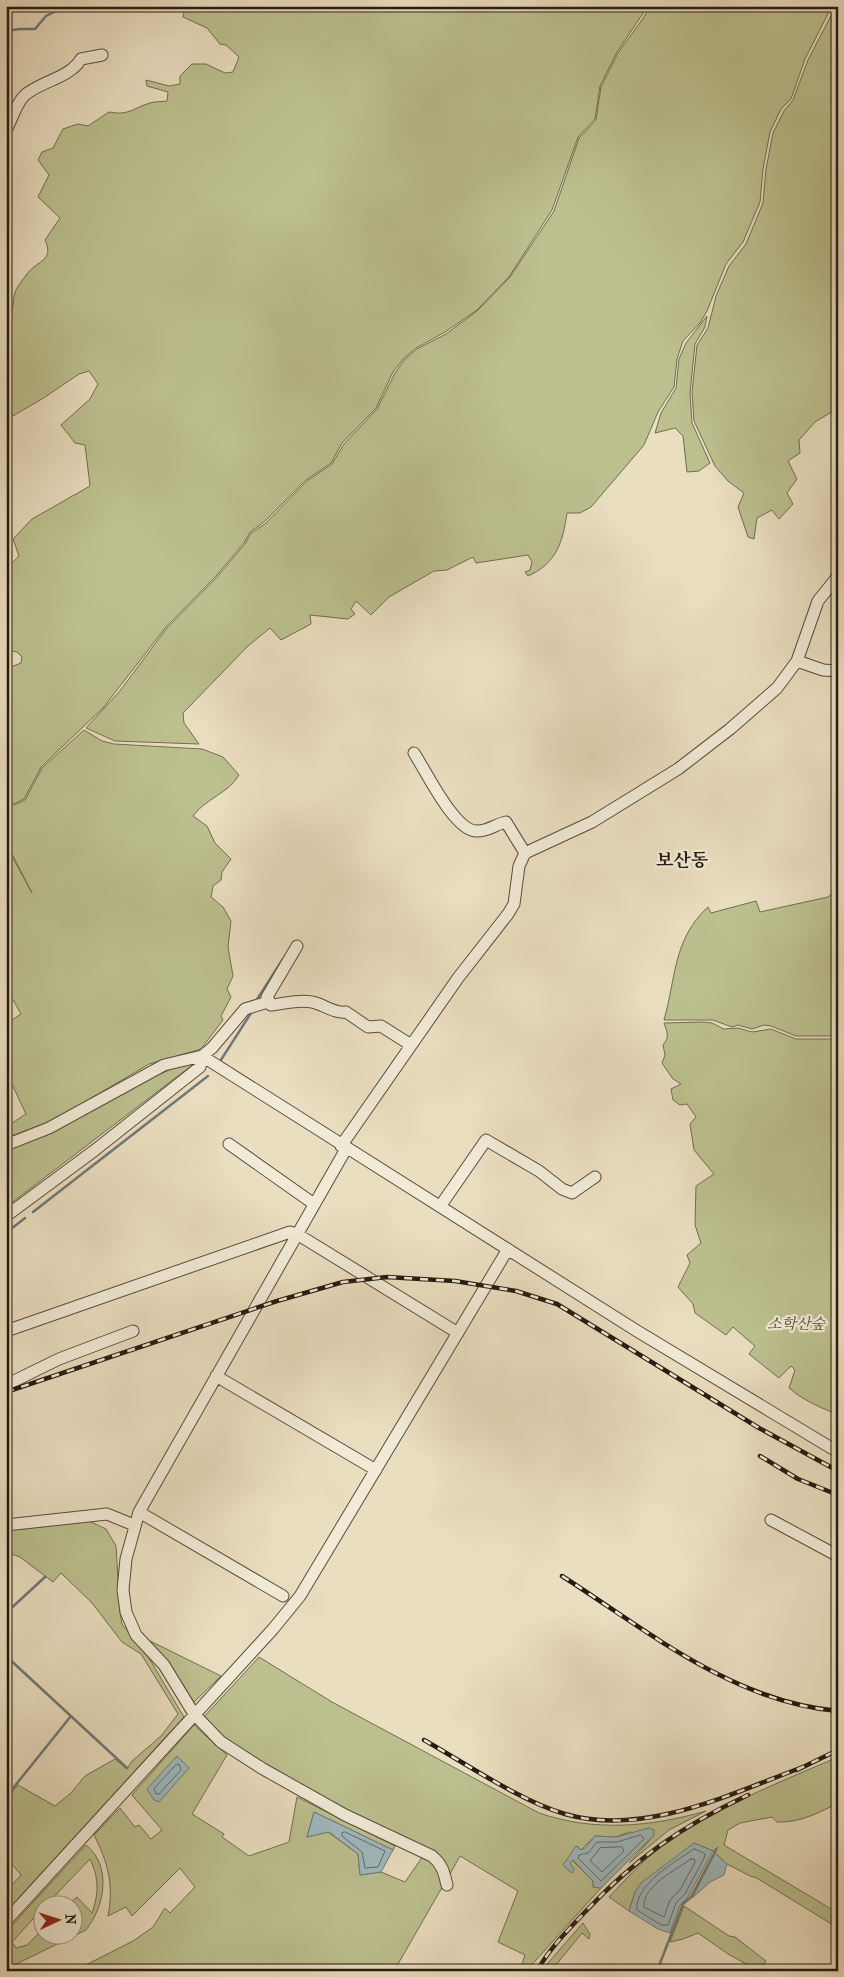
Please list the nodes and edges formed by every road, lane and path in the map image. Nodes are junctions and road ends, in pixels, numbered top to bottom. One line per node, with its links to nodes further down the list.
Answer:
1 (102, 55): 2 (street)
2 (6, 130)
3 (838, 576): 4 (street)
4 (797, 661): 5 (street); 7 (street)
5 (838, 671)
6 (414, 753): 7 (street)
7 (525, 853): 10 (street)
8 (296, 946): 9 (street)
9 (260, 1005): 10 (street); 11 (street)
10 (410, 1045): 14 (street)
11 (202, 1056): 13 (street); 14 (street); 18 (street)
12 (229, 1144): 16 (street)
13 (6, 1145)
14 (343, 1147): 16 (street); 17 (street)
15 (595, 1177): 17 (street)
16 (314, 1204): 19 (street)
17 (440, 1205): 20 (street)
18 (6, 1216)
19 (297, 1234): 21 (street); 23 (street); 24 (street)
20 (508, 1249): 23 (street); 26 (street)
21 (6, 1330)
22 (133, 1331): 25 (street)
23 (458, 1333): 27 (street)
24 (216, 1376): 27 (street); 28 (street)
25 (6, 1384)
26 (838, 1452)
27 (376, 1470): 34 (street)
28 (139, 1512): 31 (street); 33 (street)
29 (771, 1520): 32 (street)
30 (6, 1524): 31 (street)
31 (134, 1525): 34 (street)
32 (838, 1556)
33 (283, 1596)
34 (194, 1714): 35 (street); 36 (street)
35 (447, 1885)
36 (6, 1921)

